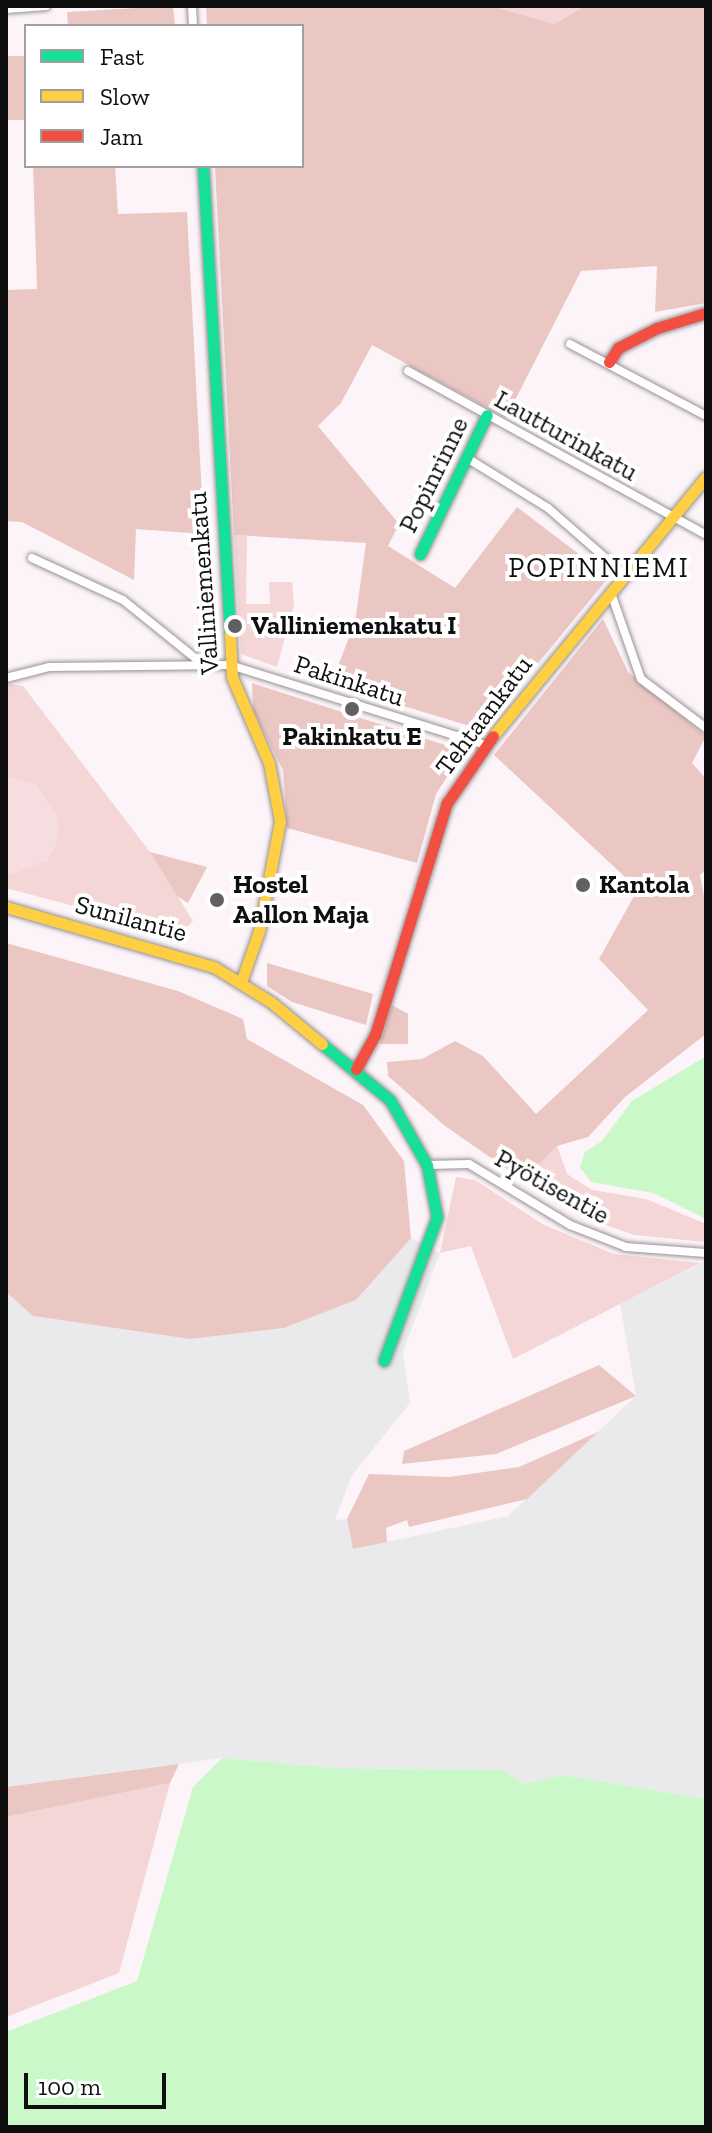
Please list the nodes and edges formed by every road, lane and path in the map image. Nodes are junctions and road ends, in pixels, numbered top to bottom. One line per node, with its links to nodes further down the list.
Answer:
1 (46, 6): 2 (street)
2 (6, 9)
3 (203, 168): 19 (street, Valliniemenkatu)
4 (706, 313): 6 (street)
5 (570, 344): 6 (street)
6 (609, 362): 9 (street)
7 (408, 371): 8 (street, Lautturinkatu)
8 (487, 415): 10 (street, Popinrinne); 12 (street, Lautturinkatu)
9 (706, 416)
10 (467, 458): 14 (street, Popinrinne); 16 (street)
11 (706, 477): 12 (street, Tehtaankatu)
12 (673, 517): 13 (street, Lautturinkatu); 16 (street, Tehtaankatu)
13 (706, 535)
14 (420, 554)
15 (32, 558): 18 (street)
16 (625, 575): 17 (street, Tehtaankatu)
17 (611, 593): 21 (street); 22 (street, Tehtaankatu)
18 (199, 661): 19 (street, Pakinkatu); 20 (street, Pakinkatu)
19 (230, 665): 22 (street, Pakinkatu); 24 (street, Valliniemenkatu)
20 (6, 678)
21 (706, 728)
22 (485, 745): 25 (street, Tehtaankatu)
23 (6, 907): 24 (street, Sunilantie)
24 (241, 982): 25 (street, Sunilantie)
25 (356, 1069): 26 (street)
26 (427, 1165): 27 (street, Pyötisentie); 28 (street)
27 (706, 1253)
28 (384, 1360)

